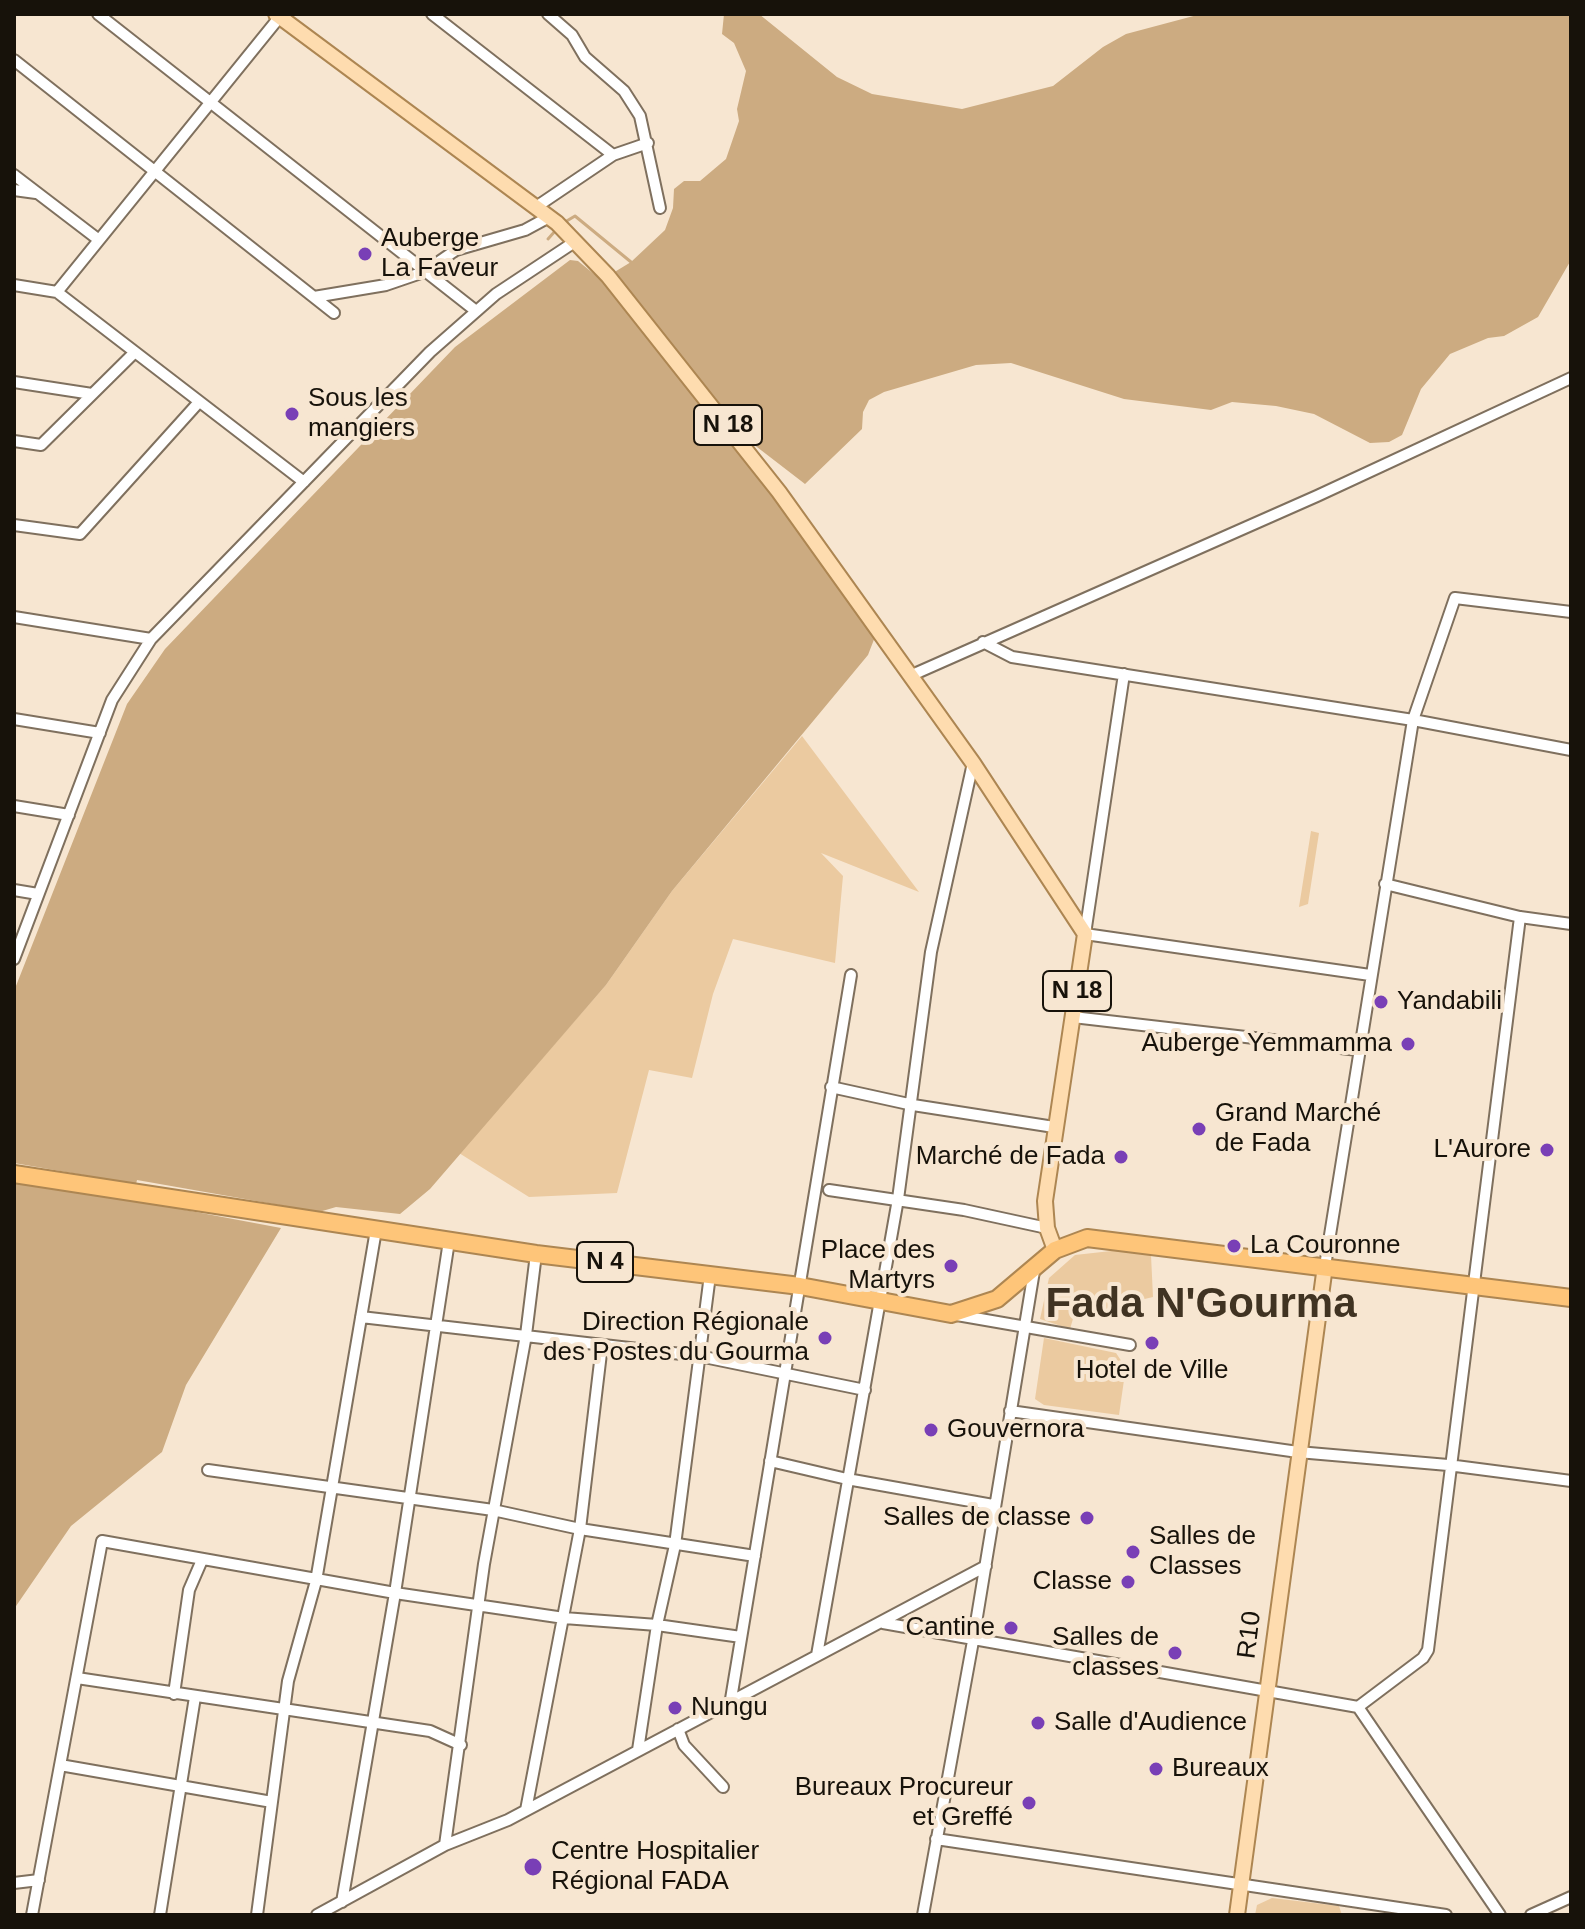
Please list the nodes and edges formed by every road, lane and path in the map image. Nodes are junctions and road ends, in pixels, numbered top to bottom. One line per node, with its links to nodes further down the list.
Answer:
1 (98, 14): 6 (street)
2 (432, 14): 8 (street)
3 (548, 14): 7 (street)
4 (279, 15): 6 (street); 13 (main road, N 18)
5 (14, 60): 9 (street)
6 (211, 102): 9 (street); 17 (street)
7 (648, 143): 8 (street); 14 (street)
8 (613, 155): 13 (street)
9 (155, 171): 16 (street); 20 (street)
10 (14, 175): 12 (street)
11 (14, 190): 12 (street)
12 (38, 193): 16 (street)
13 (536, 207): 15 (main road, N 18)
14 (660, 208)
15 (562, 228): 17 (street); 21 (street); 36 (main road, N 18)
16 (99, 240): 19 (street)
17 (424, 272): 20 (street); 21 (street)
18 (14, 285): 19 (street)
19 (57, 292): 23 (street)
20 (314, 297): 22 (street)
21 (476, 311): 29 (street)
22 (334, 313)
23 (135, 352): 26 (street); 27 (street)
24 (1571, 378): 34 (street)
25 (14, 382): 26 (street)
26 (92, 394): 28 (street)
27 (199, 402): 29 (street); 30 (street)
28 (14, 441)
29 (304, 482): 33 (street)
30 (14, 525)
31 (1571, 612): 38 (street)
32 (14, 617): 33 (street)
33 (151, 639): 39 (street)
34 (983, 642): 35 (street); 36 (street)
35 (1124, 674): 38 (street); 49 (street)
36 (912, 675): 41 (main road, N 18)
37 (14, 719): 39 (street)
38 (1413, 720): 40 (street); 44 (street)
39 (100, 733): 43 (street)
40 (1571, 750)
41 (973, 763): 49 (main road, N 18); 56 (street)
42 (14, 806): 43 (street)
43 (69, 815): 46 (street)
44 (1385, 884): 47 (street); 52 (street)
45 (14, 890): 46 (street)
46 (38, 894): 50 (street)
47 (1520, 917): 48 (street); 70 (street)
48 (1571, 924)
49 (1085, 934): 52 (street); 53 (main road, N 18)
50 (14, 959)
51 (851, 975): 55 (street)
52 (1370, 975): 54 (street)
53 (1073, 1017): 54 (street); 57 (main road, N 18)
54 (1358, 1050): 66 (street)
55 (831, 1087): 56 (street); 69 (street)
56 (913, 1105): 57 (street); 60 (street)
57 (1054, 1127): 61 (main road, N 18)
58 (14, 1174): 62 (highway, N 4)
59 (829, 1190): 60 (street)
60 (898, 1199): 61 (street); 72 (street)
61 (1047, 1228): 64 (main road, N 18)
62 (376, 1230): 63 (highway, N 4); 74 (street)
63 (449, 1241): 65 (highway, N 4); 76 (street)
64 (1055, 1250): 66 (highway, N 4); 67 (highway, N 4)
65 (536, 1254): 68 (highway, N 4); 77 (street)
66 (1325, 1266): 70 (highway, N 4); 84 (main road, R10)
67 (1034, 1271): 73 (highway, N 4); 75 (street)
68 (710, 1275): 69 (highway, N 4); 80 (street)
69 (800, 1286): 72 (highway, N 4); 81 (street)
70 (1475, 1288): 71 (highway, N 4); 86 (street)
71 (1571, 1298)
72 (879, 1300): 73 (highway, N 4); 82 (street)
73 (951, 1314): 75 (street)
74 (361, 1317): 76 (street); 90 (street)
75 (1023, 1326): 79 (street); 83 (street)
76 (435, 1328): 77 (street); 91 (street)
77 (526, 1335): 78 (street); 93 (street)
78 (602, 1345): 80 (street); 94 (street)
79 (1130, 1345)
80 (699, 1356): 81 (street); 95 (street)
81 (783, 1372): 82 (street); 85 (street)
82 (865, 1390): 88 (street)
83 (1010, 1411): 84 (street); 92 (street)
84 (1298, 1452): 86 (street); 109 (main road, R10)
85 (770, 1461): 88 (street); 96 (street)
86 (1448, 1465): 89 (street); 113 (street)
87 (208, 1470): 90 (street)
88 (847, 1479): 92 (street); 107 (street)
89 (1571, 1481)
90 (332, 1489): 91 (street); 99 (street)
91 (409, 1498): 93 (street); 100 (street)
92 (993, 1505): 98 (street)
93 (493, 1510): 94 (street); 101 (street)
94 (580, 1529): 95 (street); 102 (street)
95 (675, 1545): 96 (street); 104 (street)
96 (755, 1556): 105 (street)
97 (202, 1560): 99 (street); 108 (street); 110 (street)
98 (986, 1566): 103 (street); 106 (street)
99 (316, 1581): 100 (street); 114 (street)
100 (395, 1593): 101 (street); 115 (street)
101 (480, 1603): 102 (street); 117 (street)
102 (564, 1618): 104 (street); 123 (street)
103 (883, 1623): 106 (street); 107 (street)
104 (657, 1625): 105 (street); 118 (street)
105 (741, 1637): 112 (street)
106 (973, 1641): 109 (street); 124 (street)
107 (817, 1655): 112 (street)
108 (77, 1678): 110 (street); 119 (street)
109 (1268, 1688): 113 (street); 128 (main road, R10)
110 (174, 1694): 111 (street)
111 (195, 1697): 114 (street); 121 (street)
112 (731, 1699): 116 (street)
113 (1358, 1707): 138 (street)
114 (287, 1711): 115 (street); 122 (street)
115 (372, 1723): 117 (street); 130 (street)
116 (678, 1729): 118 (street); 120 (street)
117 (461, 1745): 125 (street)
118 (638, 1750): 123 (street)
119 (60, 1765): 121 (street); 126 (street)
120 (723, 1787)
121 (181, 1788): 122 (street); 132 (street)
122 (272, 1802): 133 (street)
123 (526, 1810): 125 (street)
124 (936, 1839): 128 (street); 135 (street)
125 (445, 1845): 130 (street)
126 (39, 1880): 127 (street); 131 (street)
127 (14, 1883)
128 (1242, 1884): 136 (main road, R10); 137 (street)
129 (1571, 1897): 139 (street)
130 (342, 1902): 134 (street)
131 (32, 1915)
132 (160, 1915)
133 (257, 1915)
134 (317, 1915)
135 (923, 1915)
136 (1237, 1915)
137 (1446, 1915)
138 (1500, 1915)
139 (1531, 1915)

